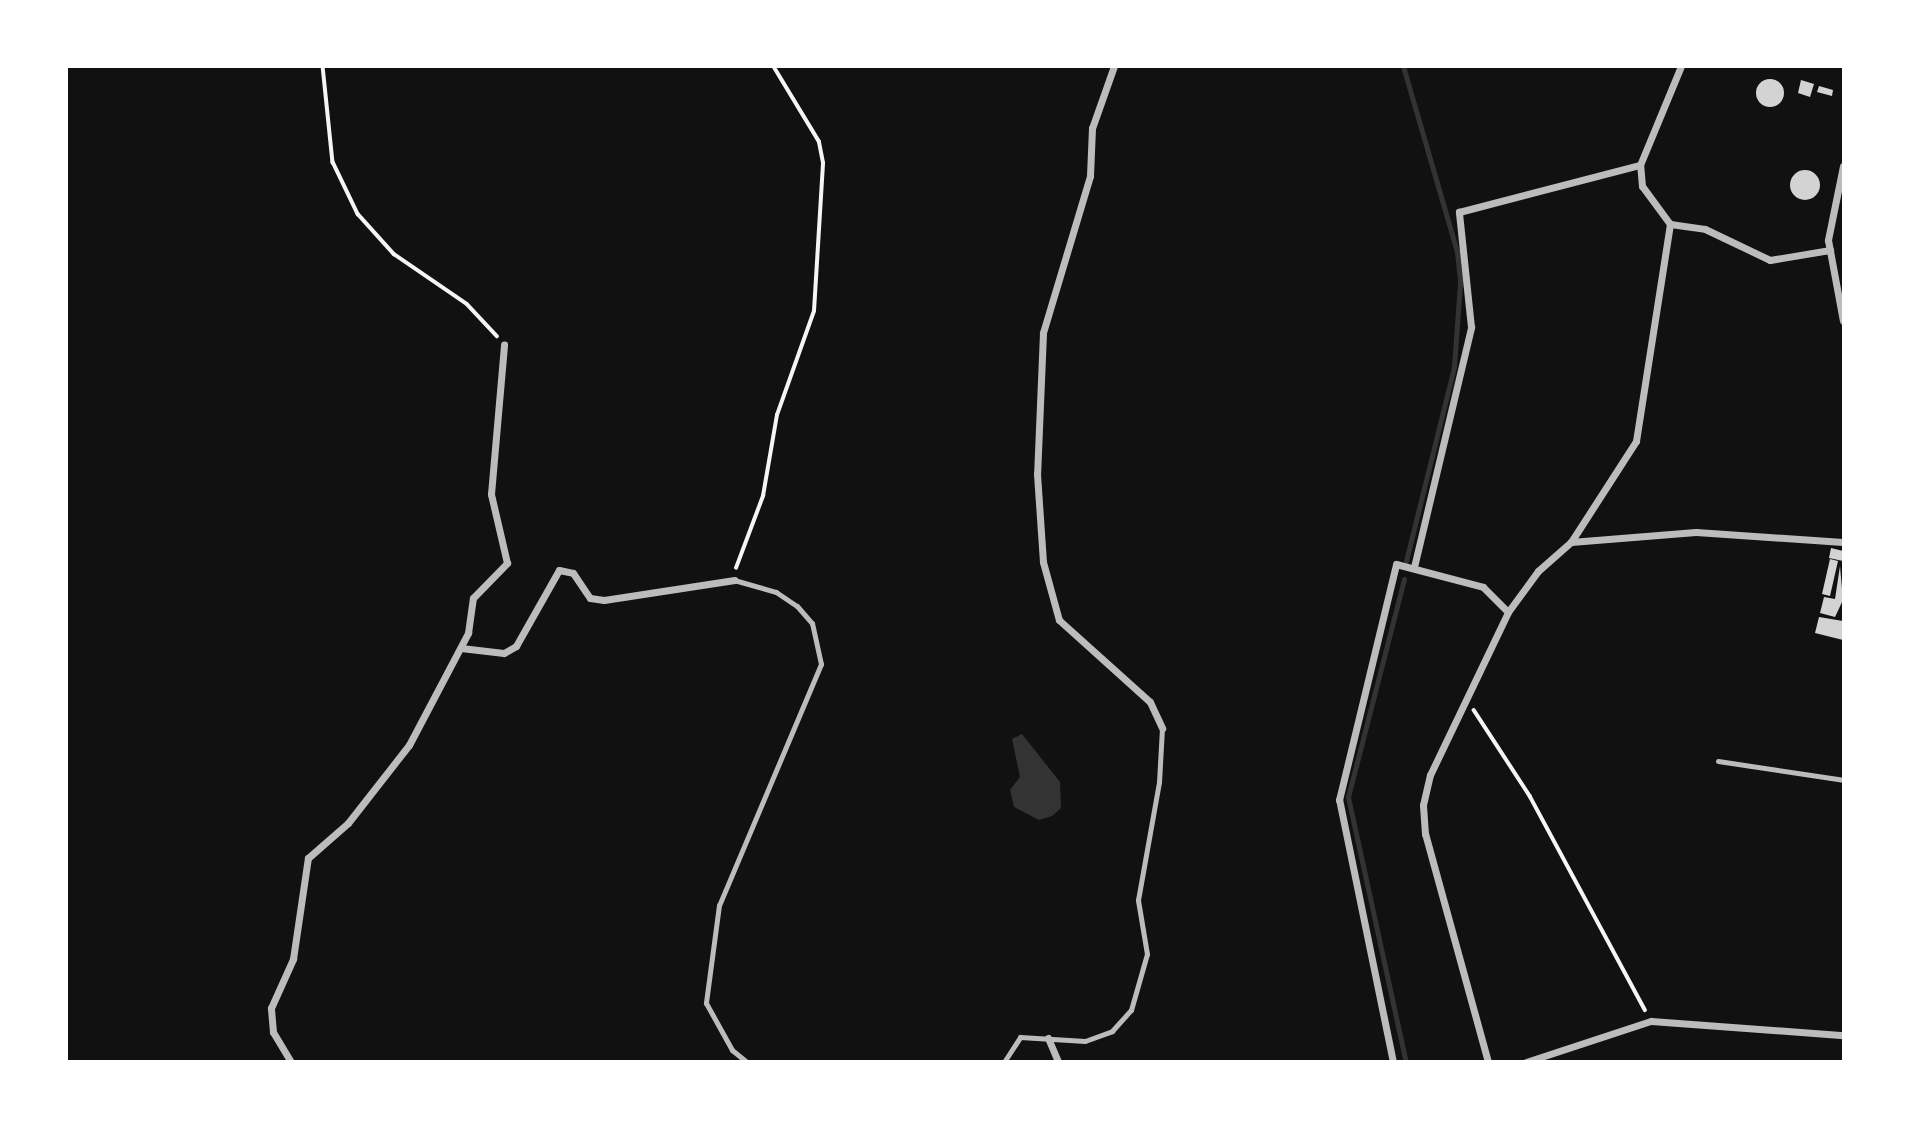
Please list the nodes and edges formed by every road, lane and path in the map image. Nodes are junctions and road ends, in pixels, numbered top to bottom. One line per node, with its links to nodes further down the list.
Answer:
1 (323, 66): 10 (path)
2 (773, 66): 14 (path)
3 (1114, 66): 18 (street)
4 (1681, 66): 5 (street)
5 (1640, 165): 7 (street); 13 (street)
6 (1843, 166): 8 (street)
7 (1670, 224): 8 (street); 11 (street)
8 (1830, 250): 9 (street)
9 (1843, 321)
10 (504, 345): 16 (street)
11 (1571, 542): 12 (street); 15 (street)
12 (1843, 542)
13 (1414, 567): 15 (street); 28 (street)
14 (734, 580): 16 (street); 25 (lane)
15 (1508, 612): 17 (street)
16 (461, 648): 24 (street)
17 (1467, 699): 21 (path); 29 (street)
18 (1162, 728): 23 (lane)
19 (1718, 761): 20 (lane)
20 (1843, 780)
21 (1651, 1021): 22 (street); 30 (street)
22 (1843, 1035)
23 (1048, 1038): 26 (lane); 27 (street)
24 (291, 1062)
25 (747, 1062)
26 (1004, 1062)
27 (1058, 1062)
28 (1393, 1062)
29 (1488, 1062)
30 (1526, 1062)

